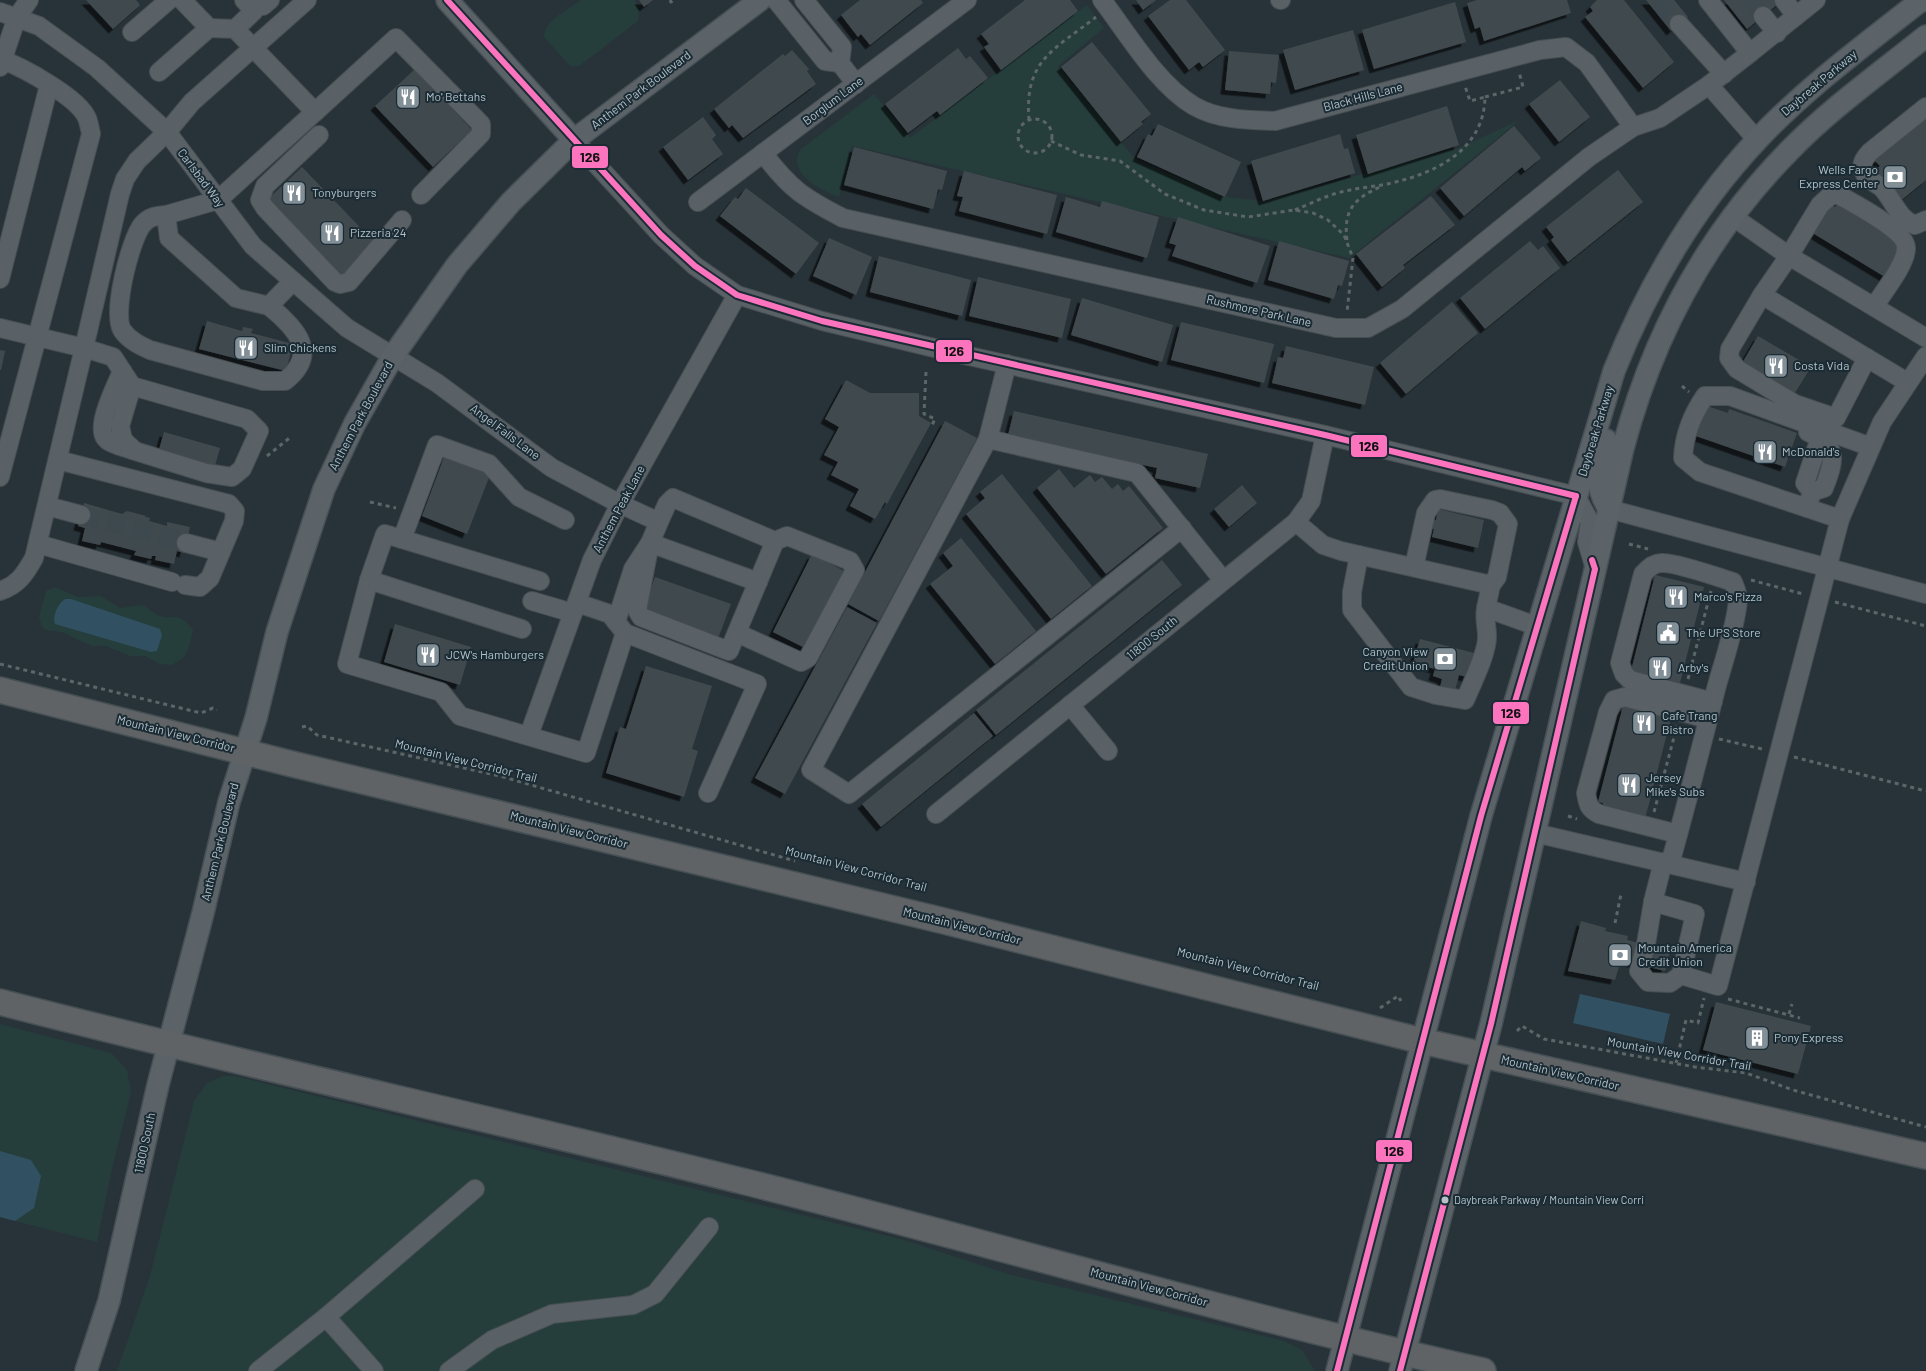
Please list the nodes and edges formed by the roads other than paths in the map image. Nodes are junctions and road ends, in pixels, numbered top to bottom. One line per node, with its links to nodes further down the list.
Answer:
1 (29, 0): 19 (street)
2 (169, 0): 23 (street)
3 (182, 0): 21 (street)
4 (307, 0): 26 (street)
5 (447, 0): 40 (main road)
6 (760, 0): 40 (main road, Anthem Park Boulevard)
7 (776, 0): 29 (street)
8 (804, 0): 29 (street)
9 (967, 0): 32 (street, Borglum Lane)
10 (1708, 0): 27 (street)
11 (1784, 0): 18 (street)
12 (1816, 0): 18 (street, Rushmore Park Lane)
13 (1925, 0): 41 (main road, Daybreak Parkway)
14 (255, 3): 22 (street)
15 (1105, 4): 37 (street, Black Hills Lane)
16 (0, 12): 19 (street, Carlsbad Way)
17 (1763, 16): 24 (street)
18 (1796, 16): 24 (street, Rushmore Park Lane)
19 (17, 17): 28 (street); 38 (street, Carlsbad Way)
20 (1679, 24): 31 (street)
21 (209, 28): 22 (street); 30 (street)
22 (235, 29): 26 (street)
23 (132, 32)
24 (1777, 33): 27 (street, Rushmore Park Lane)
25 (1926, 36): 47 (main road)
26 (253, 47): 36 (street); 38 (street)
27 (1750, 53): 31 (street, Rushmore Park Lane)
28 (1, 62): 33 (street)
29 (840, 63): 32 (street)
30 (159, 72)
31 (1724, 74): 34 (street, Rushmore Park Lane)
32 (856, 84): 42 (street, Borglum Lane)
33 (49, 85): 51 (street); 58 (street)
34 (1709, 85): 37 (street, Rushmore Park Lane); 41 (street)
35 (1926, 106): 49 (street)
36 (315, 112): 43 (street); 44 (street)
37 (1633, 127): 42 (street, Rushmore Park Lane)
38 (167, 132): 44 (street, Carlsbad Way); 60 (street)
39 (319, 135): 48 (street)
40 (574, 140): 53 (street); 61 (main road, Anthem Park Boulevard)
41 (1757, 140): 66 (main road, Daybreak Parkway)
42 (763, 153): 45 (street, Borglum Lane)
43 (421, 195)
44 (218, 200): 46 (street); 52 (street, Carlsbad Way)
45 (698, 202)
46 (166, 215): 55 (street); 55 (street)
47 (1732, 216): 50 (street); 80 (main road)
48 (402, 220)
49 (1926, 220)
50 (1789, 256): 54 (street); 56 (street); 56 (street)
51 (0, 279)
52 (293, 281): 55 (street); 61 (street, Carlsbad Way)
53 (737, 295): 64 (street); 78 (street, Anthem Peak Lane)
54 (1762, 295): 63 (street); 63 (street)
55 (269, 306)
56 (1874, 307): 59 (street)
57 (0, 328): 58 (street)
58 (39, 337): 60 (street); 75 (street)
59 (1926, 338)
60 (84, 348): 65 (street); 74 (street)
61 (393, 356): 78 (street, Angel Falls Lane); 116 (main road, Anthem Park Boulevard)
62 (1926, 356): 67 (street)
63 (1867, 358): 67 (street)
64 (1007, 364): 70 (street); 71 (street)
65 (122, 370): 68 (street); 73 (street)
66 (1614, 371): 76 (main road, Daybreak Parkway); 80 (main road)
67 (1907, 382): 72 (street)
68 (132, 386): 73 (street); 73 (street)
69 (1720, 396): 72 (street); 77 (street); 77 (street)
70 (1325, 436): 76 (street); 85 (street, 11800 South)
71 (988, 439): 86 (street); 86 (street)
72 (1871, 446): 82 (street)
73 (135, 451)
74 (58, 460): 79 (street); 92 (street)
75 (0, 477)
76 (1576, 496): 95 (street); 107 (main road, Daybreak Parkway)
77 (1810, 500): 82 (street)
78 (620, 504): 84 (street, Angel Falls Lane); 105 (street, Anthem Peak Lane)
79 (47, 506): 81 (street); 91 (street)
80 (1609, 509): 95 (main road); 96 (street)
81 (81, 515)
82 (1840, 519): 96 (street)
83 (566, 520): 87 (street)
84 (659, 522): 88 (street); 90 (street)
85 (1296, 522): 93 (street); 98 (street, 11800 South)
86 (1182, 528): 98 (street)
87 (402, 539): 97 (street); 99 (street)
88 (775, 541): 100 (street); 110 (street)
89 (186, 543): 92 (street)
90 (650, 543): 100 (street); 108 (street); 110 (street)
91 (38, 544): 92 (street); 102 (street)
92 (221, 552)
93 (1359, 555): 94 (street); 106 (street)
94 (1414, 567): 101 (street); 101 (street)
95 (1595, 569): 120 (main road)
96 (1827, 569): 103 (street); 123 (street)
97 (369, 580): 109 (street); 115 (street)
98 (1223, 580): 113 (street, 11800 South)
99 (540, 581)
100 (758, 582): 110 (street)
101 (1491, 585): 106 (street)
102 (0, 591)
103 (1926, 594)
104 (532, 601): 105 (street)
105 (575, 608): 108 (street); 115 (street, Anthem Peak Lane)
106 (1485, 615): 107 (street)
107 (1536, 626): 128 (main road, Daybreak Parkway)
108 (621, 628): 115 (street); 118 (street)
109 (522, 629)
110 (737, 633)
111 (0, 690): 116 (highway, Mountain View Corridor)
112 (1713, 702): 112 (street); 114 (street)
113 (1070, 705): 117 (street); 119 (street, 11800 South)
114 (1708, 719): 121 (street); 121 (street)
115 (529, 735)
116 (246, 751): 125 (main road, Anthem Park Boulevard); 128 (highway, Mountain View Corridor)
117 (1108, 752)
118 (708, 793)
119 (936, 814)
120 (1535, 833): 122 (street); 130 (main road)
121 (1678, 834): 122 (street)
122 (1667, 863): 123 (street); 124 (street)
123 (1746, 882): 126 (street)
124 (1652, 902): 126 (street); 126 (street)
125 (202, 914): 129 (main road, 11800 South)
126 (1681, 974)
127 (0, 1002): 129 (highway, Mountain View Corridor)
128 (1422, 1041): 130 (highway, Mountain View Corridor); 135 (main road, Daybreak Parkway)
129 (168, 1046): 135 (highway, Mountain View Corridor); 137 (main road, 11800 South)
130 (1483, 1055): 131 (highway, Mountain View Corridor); 136 (main road)
131 (1926, 1156)
132 (475, 1189): 134 (street)
133 (709, 1227): 140 (street)
134 (326, 1317): 138 (street); 139 (street)
135 (1346, 1337): 136 (highway, Mountain View Corridor); 141 (main road, Daybreak Parkway)
136 (1402, 1361): 142 (highway, Mountain View Corridor)
137 (86, 1371)
138 (258, 1371)
139 (374, 1371)
140 (448, 1371)
141 (1337, 1371)
142 (1483, 1371)

